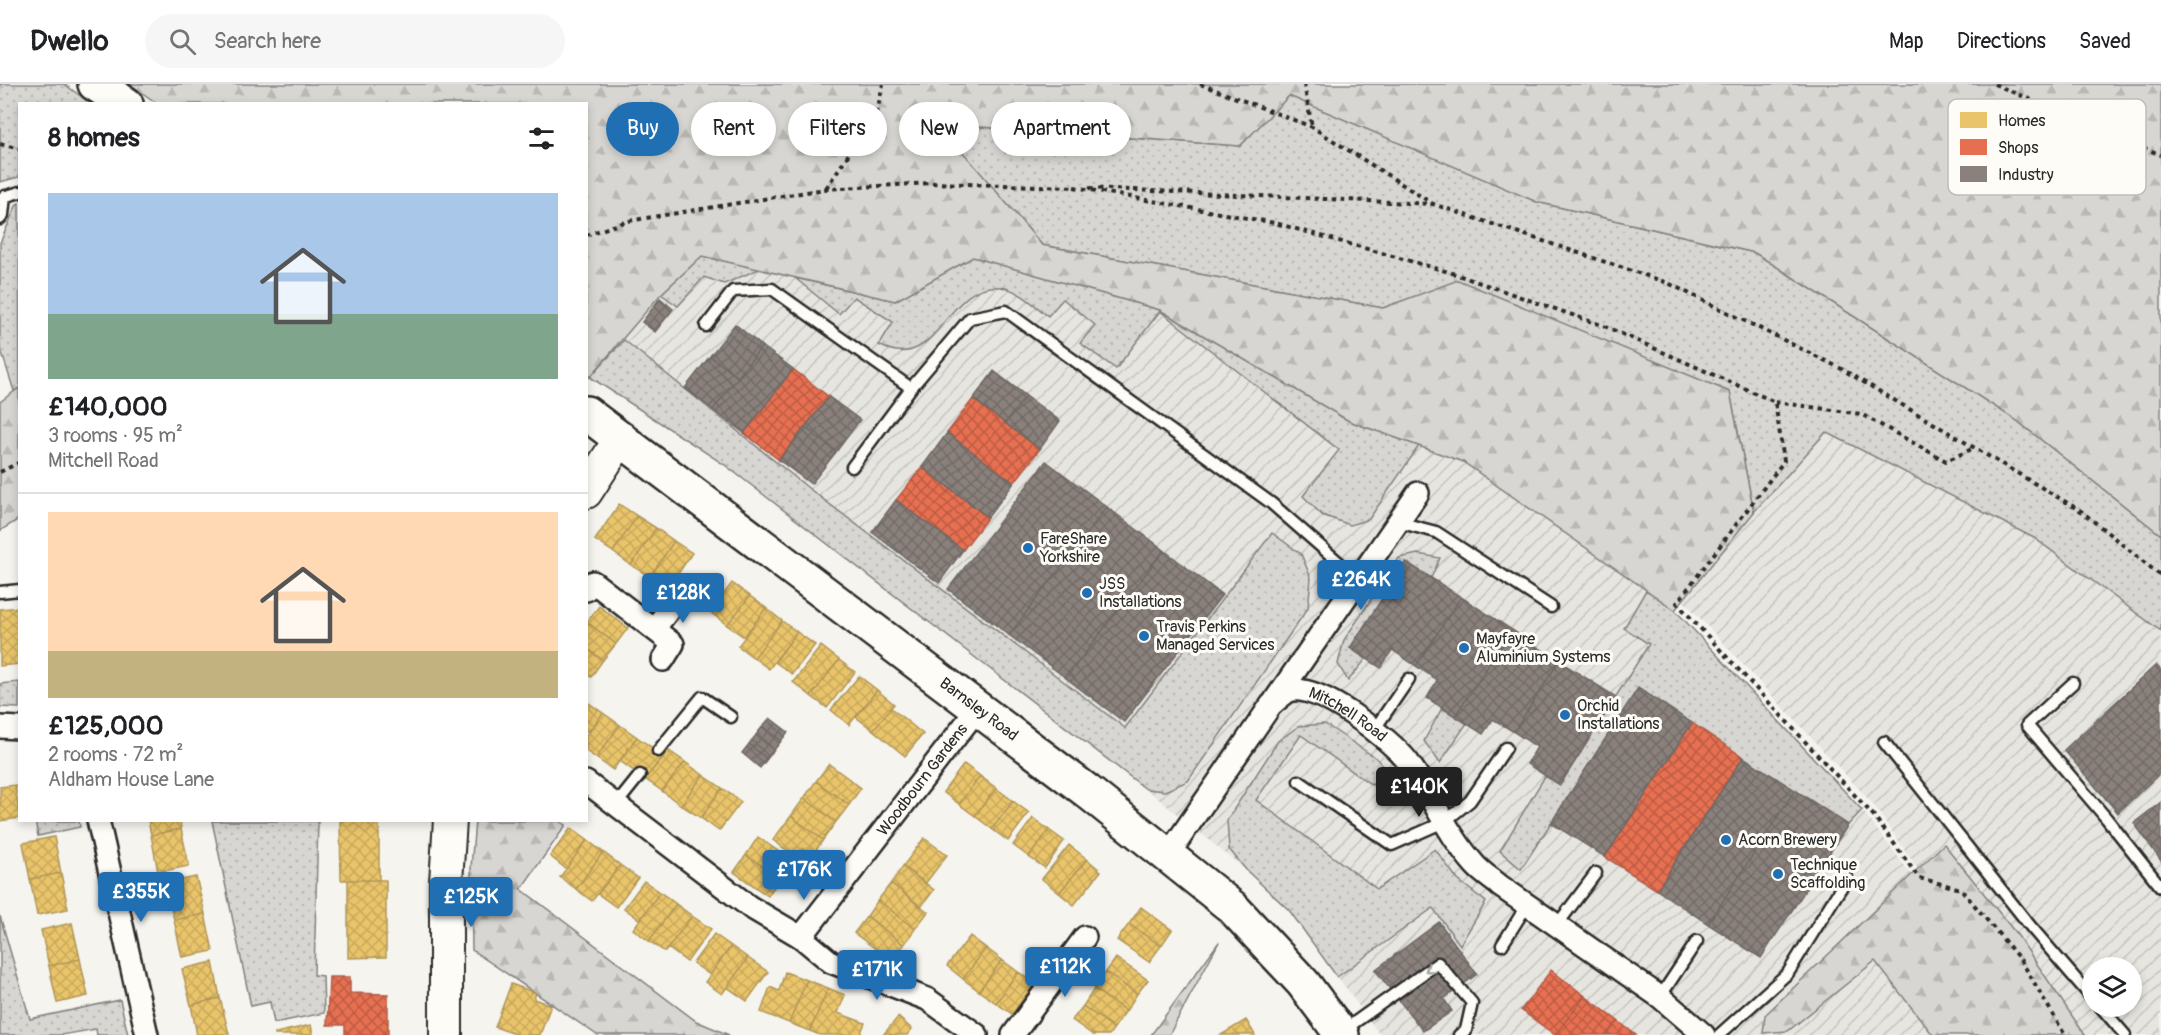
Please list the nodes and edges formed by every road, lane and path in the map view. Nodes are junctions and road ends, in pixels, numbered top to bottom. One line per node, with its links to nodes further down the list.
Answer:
1 (95, 84): 7 (main road)
2 (883, 84): 14 (path)
3 (1200, 84): 8 (path)
4 (1304, 84): 8 (path)
5 (1994, 84): 6 (path)
6 (2029, 99)
7 (123, 102)
8 (1312, 127): 17 (path)
9 (0, 144): 10 (path)
10 (18, 148)
11 (2146, 149): 12 (path)
12 (2161, 155)
13 (1074, 187): 14 (path); 17 (path); 22 (path)
14 (825, 189): 19 (path)
15 (18, 193): 16 (lane)
16 (3, 197): 18 (lane)
17 (1433, 204): 25 (path)
18 (0, 219)
19 (588, 234)
20 (706, 326): 21 (lane)
21 (911, 388): 27 (lane); 33 (lane)
22 (1775, 402): 25 (path); 80 (path)
23 (588, 414): 24 (main road, Barnsley Road)
24 (621, 438): 29 (street); 44 (main road, Barnsley Road)
25 (1974, 448): 32 (path)
26 (18, 463): 28 (path)
27 (852, 467)
28 (0, 472)
29 (588, 489)
30 (1418, 493): 31 (street)
31 (1398, 522): 33 (street); 38 (lane)
32 (2161, 576)
33 (1359, 580): 43 (street)
34 (588, 588): 39 (street)
35 (18, 590): 36 (lane)
36 (0, 592)
37 (680, 595): 39 (street)
38 (1551, 607)
39 (654, 629): 40 (street)
40 (663, 660)
41 (1409, 679): 48 (lane)
42 (2073, 683): 62 (lane)
43 (1271, 705): 48 (street, Mitchell Road); 59 (street, Mitchell Road)
44 (978, 708): 59 (main road, Barnsley Road); 65 (street, Woodbourn Gardens)
45 (731, 717): 51 (lane)
46 (0, 727): 47 (street)
47 (18, 728)
48 (1374, 730): 58 (street, Mitchell Road)
49 (1884, 742): 69 (lane)
50 (1506, 748): 58 (lane)
51 (658, 752)
52 (640, 775): 55 (lane)
53 (1299, 781): 58 (lane)
54 (588, 784): 55 (street)
55 (616, 805): 65 (street)
56 (98, 822): 73 (street)
57 (450, 822): 74 (street)
58 (1444, 822): 63 (street, Mitchell Road)
59 (1168, 855): 72 (main road, Barnsley Road)
60 (1596, 873): 64 (lane)
61 (1847, 878): 79 (lane)
62 (2161, 887)
63 (1527, 905): 64 (street, Mitchell Road); 68 (lane)
64 (1557, 925): 70 (street, Mitchell Road)
65 (801, 937): 75 (street)
66 (1085, 937): 76 (street)
67 (1696, 941): 70 (lane)
68 (1502, 945)
69 (2082, 986)
70 (1660, 997): 78 (street, Mitchell Road)
71 (2109, 1017): 81 (lane)
72 (1341, 1034): 77 (lane, one-way to 72)
73 (147, 1035)
74 (447, 1035)
75 (977, 1035)
76 (1013, 1035)
77 (1459, 1035)
78 (1704, 1035)
79 (1719, 1035)
80 (2065, 1035)
81 (2125, 1035)

